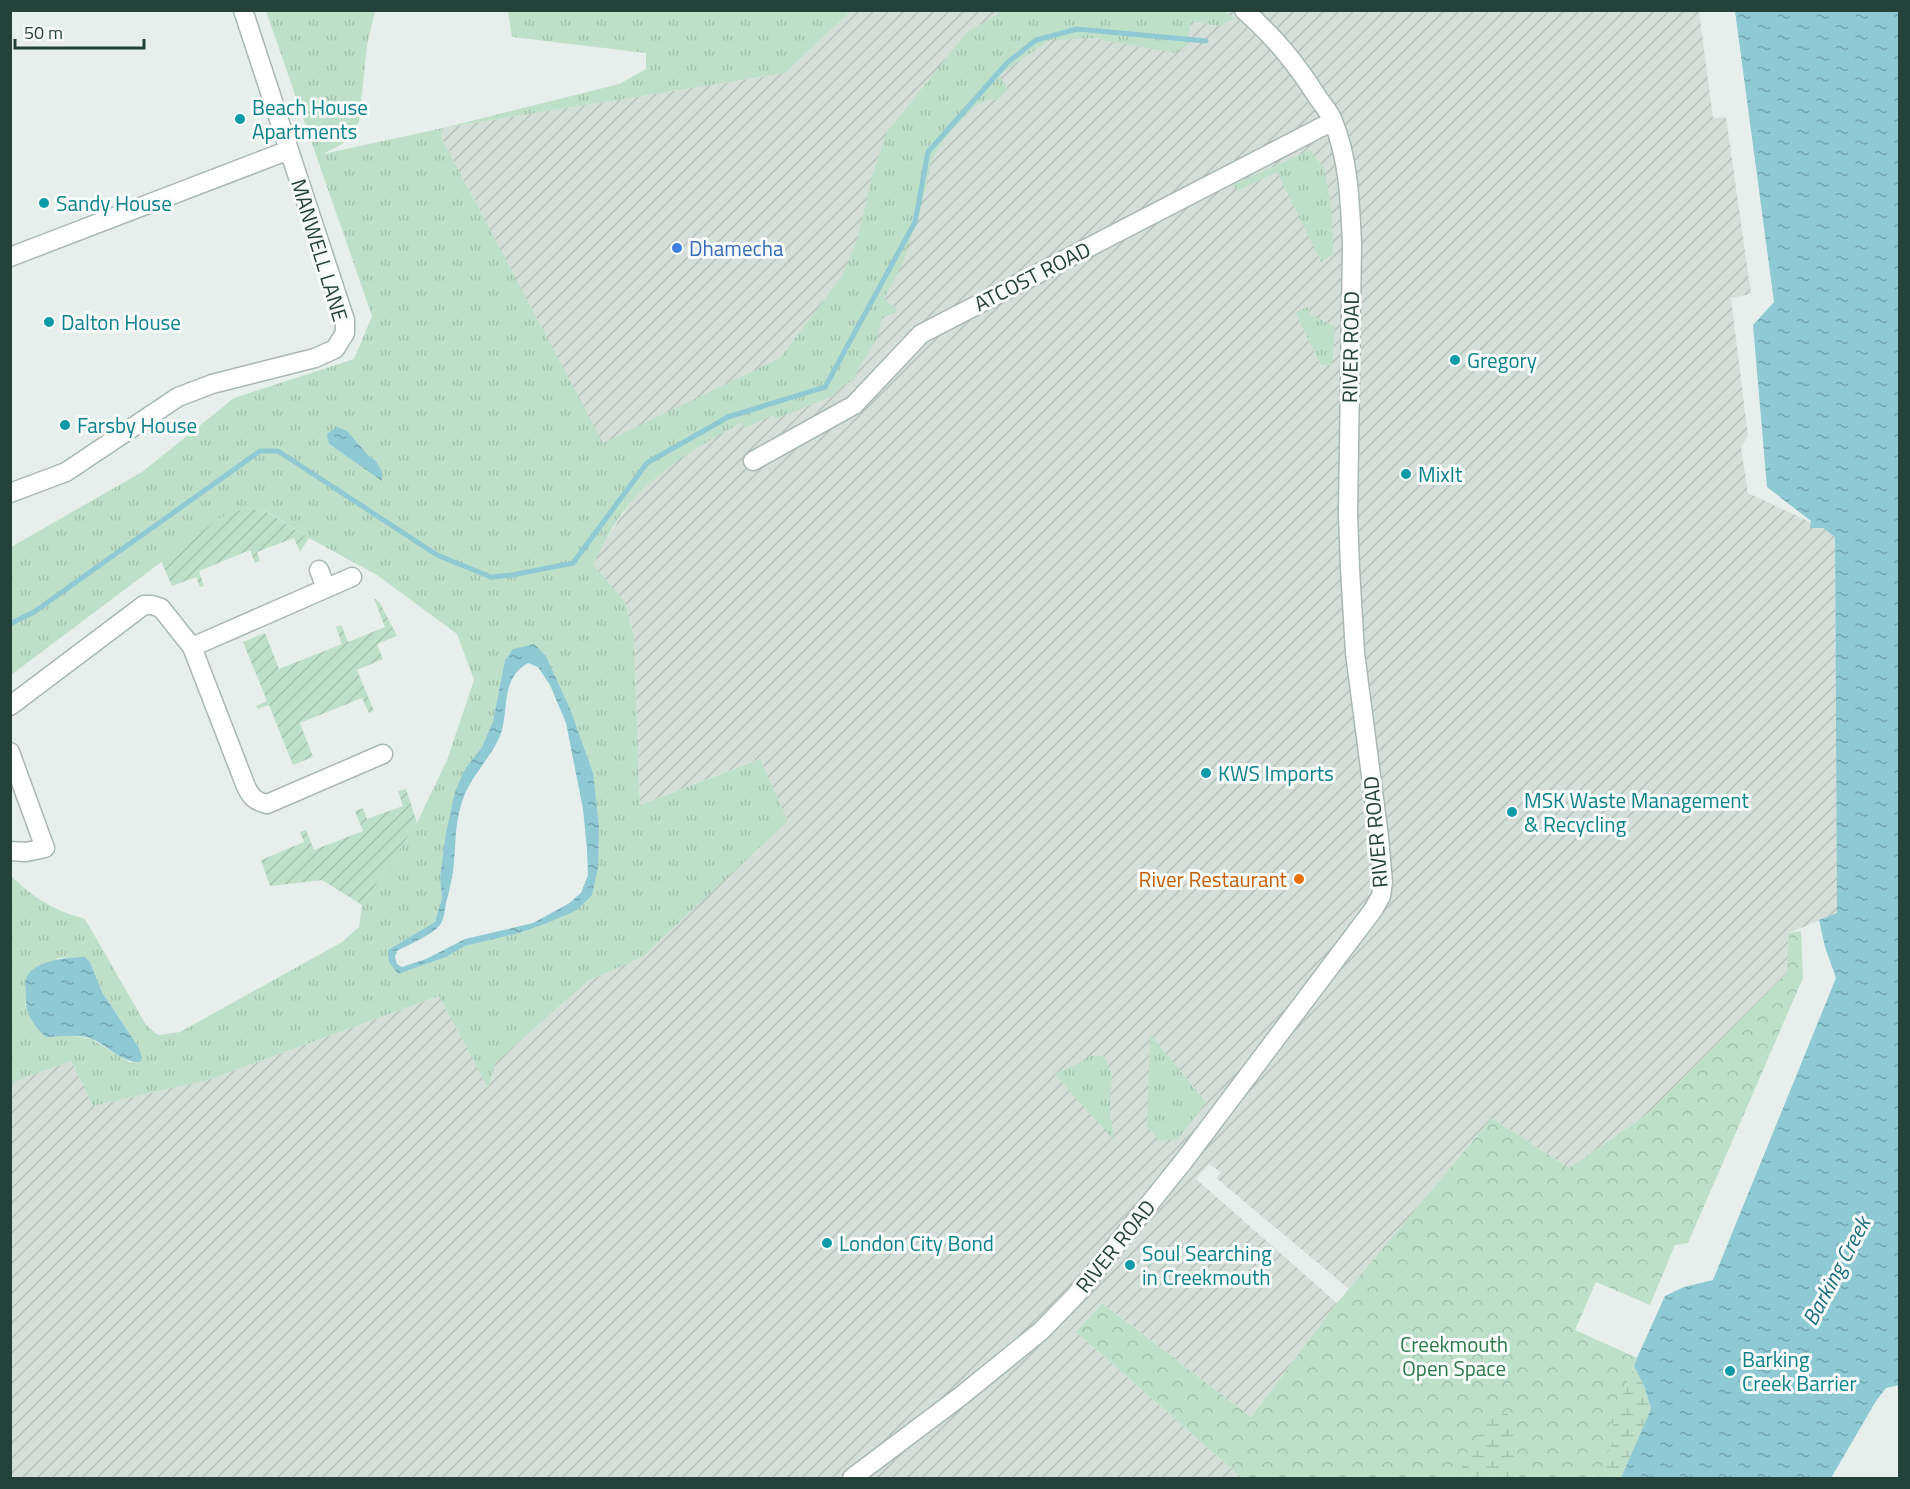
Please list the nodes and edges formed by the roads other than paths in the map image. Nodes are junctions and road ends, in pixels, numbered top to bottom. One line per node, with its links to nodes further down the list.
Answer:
1 (243, 10): 4 (street)
2 (1244, 10): 3 (street, RIVER ROAD)
3 (1333, 121): 6 (street, ATCOST ROAD); 16 (street, RIVER ROAD)
4 (289, 150): 5 (street); 7 (street, MANWELL LANE)
5 (10, 257)
6 (753, 460)
7 (10, 493)
8 (319, 570): 10 (street)
9 (352, 577): 10 (street)
10 (326, 588): 11 (street)
11 (192, 647): 12 (street); 14 (street)
12 (10, 706)
13 (10, 752): 15 (street)
14 (383, 754)
15 (10, 851)
16 (852, 1479)

